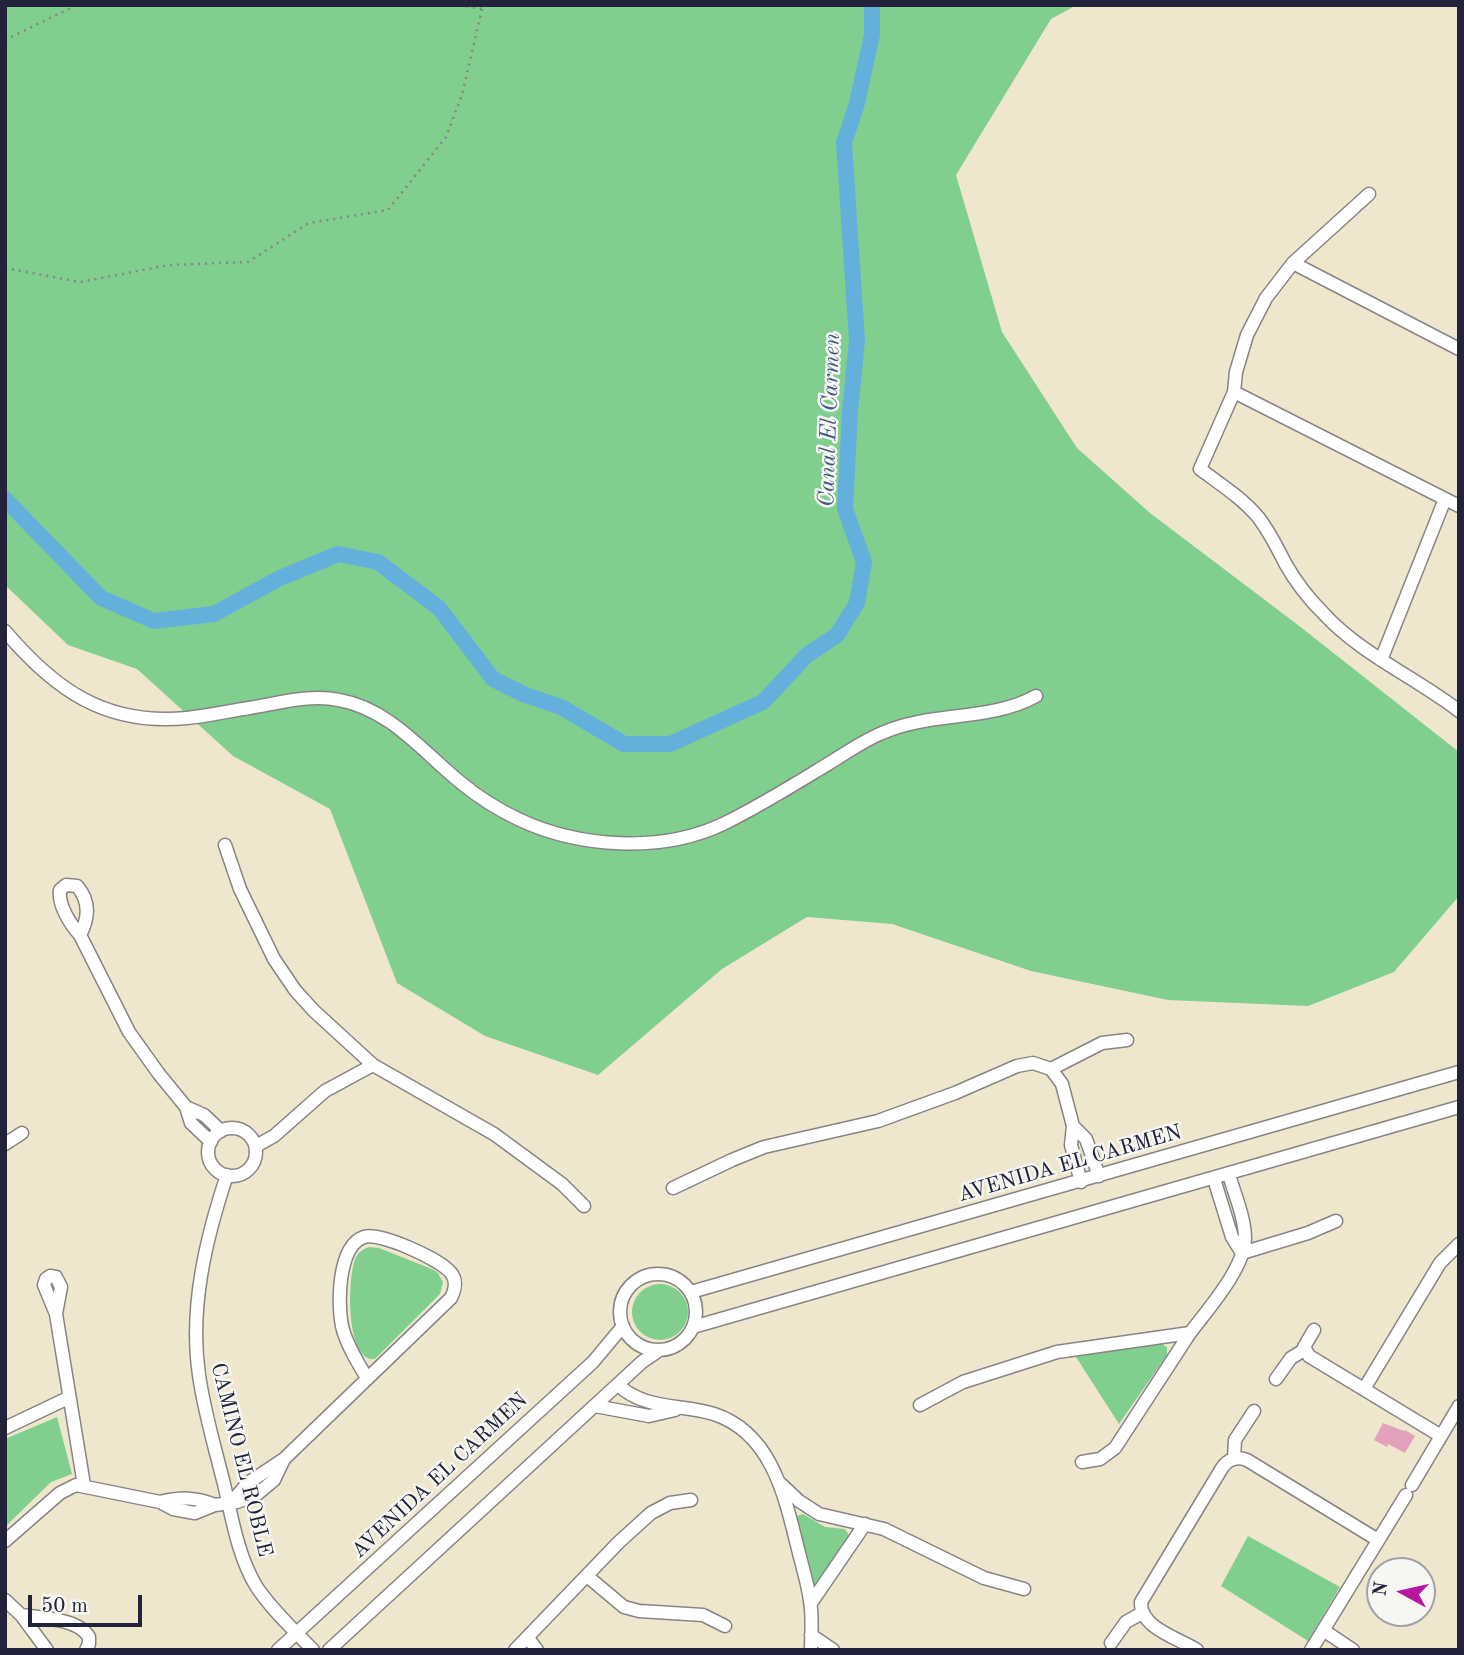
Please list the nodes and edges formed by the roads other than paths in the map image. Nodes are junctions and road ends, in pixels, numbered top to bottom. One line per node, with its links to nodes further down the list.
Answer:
1 (1369, 194): 2 (street)
2 (1293, 263): 3 (street); 4 (street)
3 (1459, 349)
4 (1234, 392): 5 (street); 8 (street)
5 (1445, 499): 6 (street); 8 (street)
6 (1459, 506)
7 (5, 631): 9 (street)
8 (1381, 660): 10 (street)
9 (1036, 696)
10 (1459, 711)
11 (225, 845): 14 (street)
12 (80, 934): 17 (street)
13 (1127, 1040): 15 (street)
14 (373, 1065): 24 (street); 31 (street)
15 (1051, 1069): 19 (street); 30 (street)
16 (1459, 1072): 27 (street, AVENIDA EL CARMEN)
17 (186, 1107): 20 (street); 22 (street)
18 (1459, 1107): 26 (street)
19 (1073, 1126): 27 (street); 29 (street)
20 (221, 1131): 22 (street); 24 (street)
21 (22, 1133): 23 (street)
22 (211, 1142): 25 (street)
23 (5, 1144)
24 (256, 1146): 25 (street)
25 (227, 1175): 60 (street, CAMINO EL ROBLE)
26 (1230, 1175): 28 (street); 34 (street)
27 (1099, 1176): 29 (street, AVENIDA EL CARMEN)
28 (1214, 1179): 34 (street); 38 (street)
29 (1081, 1182): 35 (street, AVENIDA EL CARMEN)
30 (673, 1188)
31 (584, 1206)
32 (1336, 1221): 34 (street)
33 (1459, 1244): 46 (street)
34 (1242, 1253): 40 (street)
35 (691, 1292): 37 (street); 38 (street)
36 (56, 1314): 47 (street)
37 (623, 1326): 42 (street); 72 (street, AVENIDA EL CARMEN)
38 (694, 1327): 42 (street)
39 (1314, 1330): 41 (street)
40 (1190, 1333): 48 (street); 56 (street)
41 (1304, 1350): 44 (street); 46 (street)
42 (658, 1351): 45 (street)
43 (367, 1378): 43 (street); 60 (street)
44 (1276, 1379)
45 (618, 1385): 49 (street); 51 (street)
46 (1364, 1389): 54 (street)
47 (68, 1398): 53 (street); 58 (street)
48 (920, 1405)
49 (595, 1406): 51 (street); 80 (street)
50 (1459, 1406): 54 (street)
51 (679, 1409): 57 (street)
52 (1254, 1410): 55 (street)
53 (5, 1428)
54 (1441, 1436): 62 (street)
55 (1234, 1458): 62 (street); 68 (street)
56 (1082, 1462)
57 (778, 1481): 61 (street); 67 (street)
58 (84, 1485): 60 (street); 63 (street)
59 (691, 1500): 64 (street)
60 (229, 1504): 72 (street, CAMINO EL ROBLE)
61 (864, 1524): 65 (street); 67 (street)
62 (1378, 1540): 71 (street)
63 (5, 1541)
64 (587, 1576): 70 (street); 74 (street)
65 (1024, 1589)
66 (5, 1600): 69 (street)
67 (811, 1603): 73 (street)
68 (1142, 1613): 75 (street); 85 (street)
69 (21, 1615): 76 (street); 77 (street)
70 (725, 1626)
71 (1323, 1630): 86 (street); 87 (street)
72 (297, 1633): 78 (street, AVENIDA EL CARMEN); 79 (street, CAMINO EL ROBLE)
73 (811, 1635): 83 (street); 84 (street)
74 (528, 1637): 81 (street); 82 (street)
75 (1111, 1643)
76 (47, 1650)
77 (86, 1650)
78 (278, 1650)
79 (313, 1650)
80 (329, 1650)
81 (515, 1650)
82 (537, 1650)
83 (811, 1650)
84 (833, 1650)
85 (1197, 1650)
86 (1311, 1650)
87 (1353, 1650)

